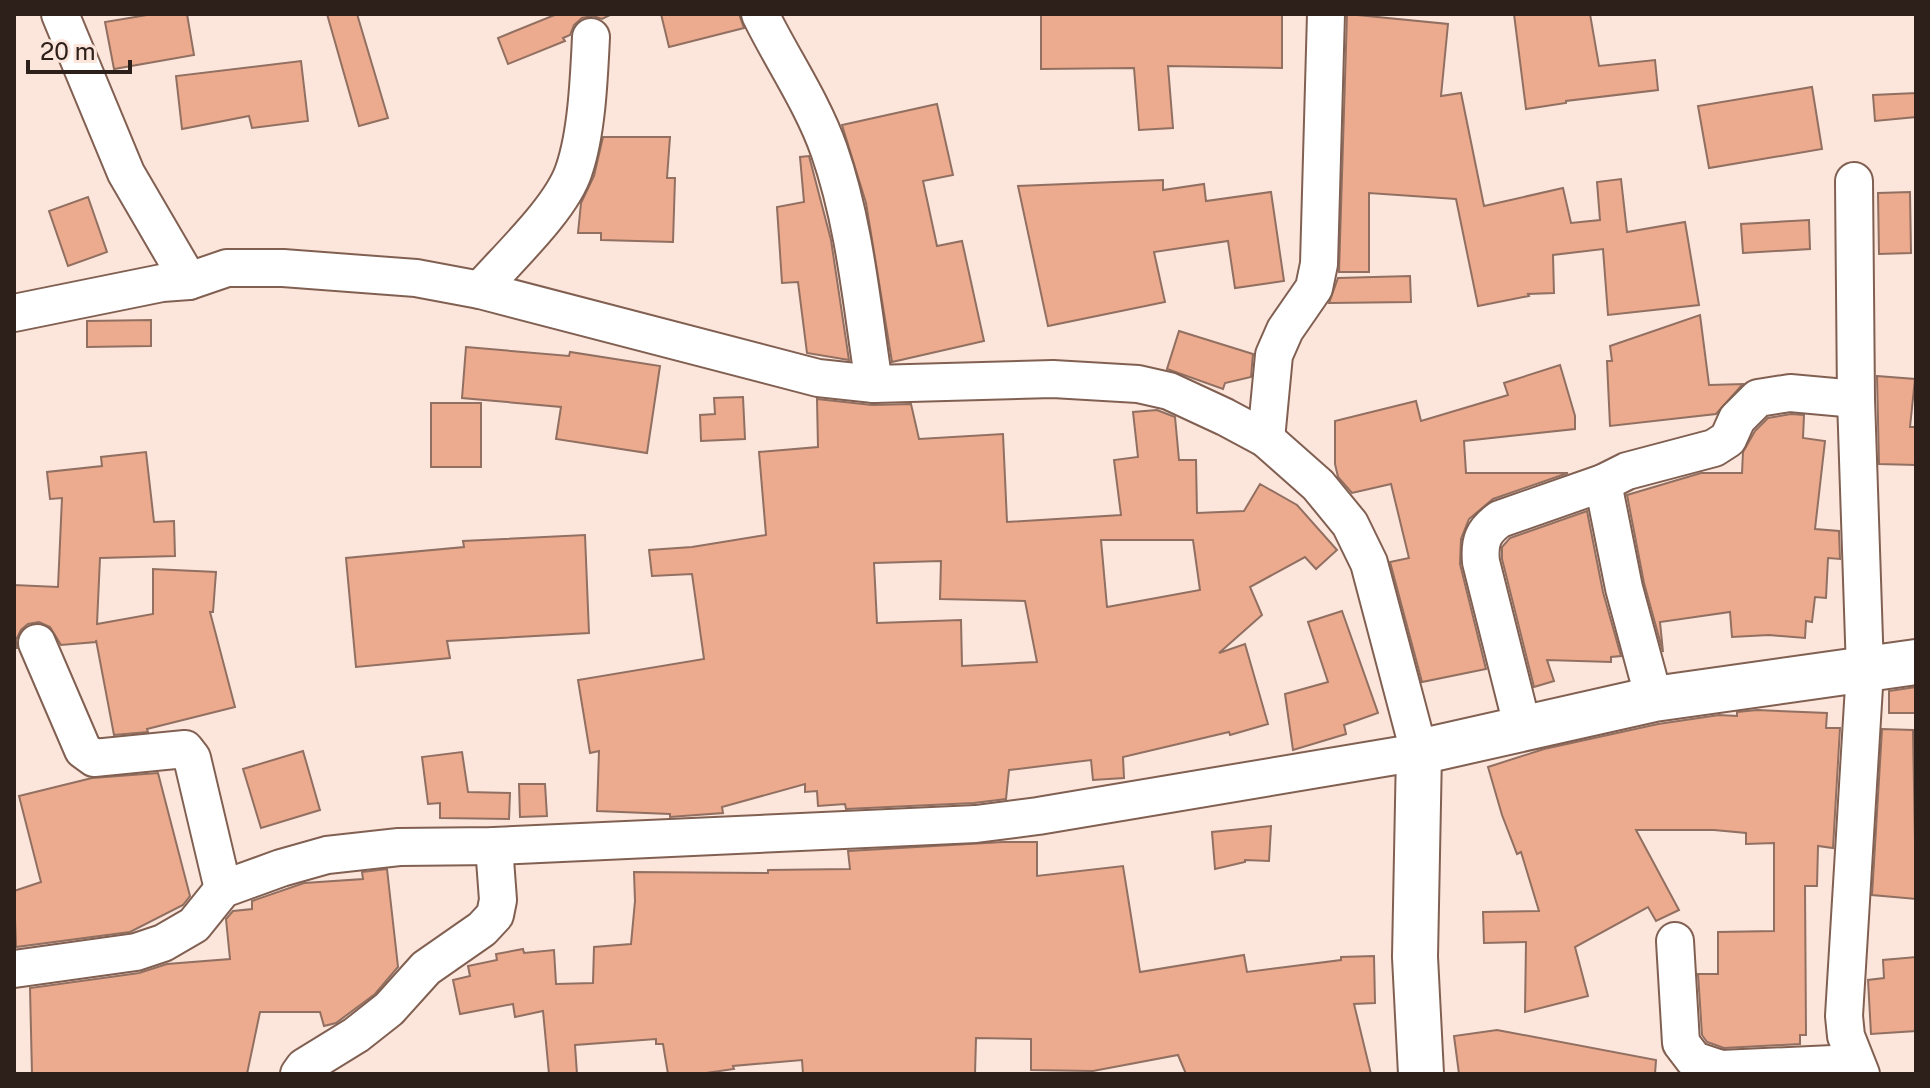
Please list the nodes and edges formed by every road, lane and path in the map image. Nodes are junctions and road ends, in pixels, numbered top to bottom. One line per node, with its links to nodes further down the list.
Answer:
1 (60, 14): 6 (street)
2 (760, 14): 9 (street)
3 (1326, 14): 11 (street)
4 (591, 37): 7 (street)
5 (1854, 181): 10 (street)
6 (189, 281): 7 (street); 8 (street)
7 (480, 290): 9 (street)
8 (14, 313)
9 (874, 384): 11 (street)
10 (1856, 399): 12 (street); 15 (street)
11 (1266, 439): 18 (street)
12 (1603, 483): 16 (street); 17 (street)
13 (37, 643): 20 (street)
14 (1916, 662): 15 (street)
15 (1865, 670): 16 (street); 23 (street)
16 (1654, 699): 17 (street)
17 (1523, 729): 18 (street)
18 (1419, 752): 19 (street); 25 (street)
19 (494, 846): 20 (street); 24 (street)
20 (223, 889): 22 (street)
21 (1675, 941): 23 (street)
22 (14, 969)
23 (1858, 1068)
24 (299, 1074)
25 (1421, 1074)

